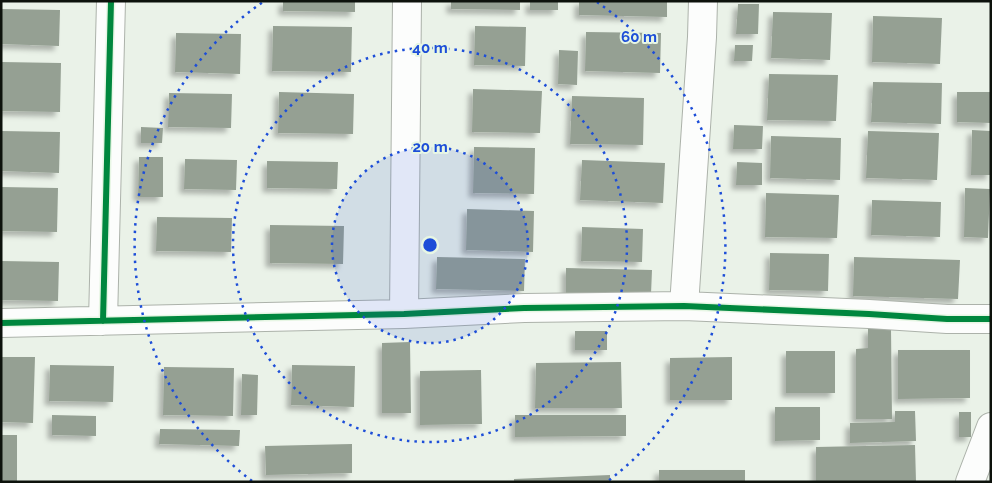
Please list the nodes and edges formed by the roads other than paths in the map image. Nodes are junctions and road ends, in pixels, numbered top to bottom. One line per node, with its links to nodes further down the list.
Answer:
1 (111, 1): 7 (street)
2 (407, 1): 5 (street)
3 (703, 1): 4 (street)
4 (684, 306): 5 (street); 6 (street)
5 (404, 314): 7 (street)
6 (991, 319)
7 (103, 321): 8 (street)
8 (1, 323)
9 (991, 427): 10 (street)
10 (970, 482)

